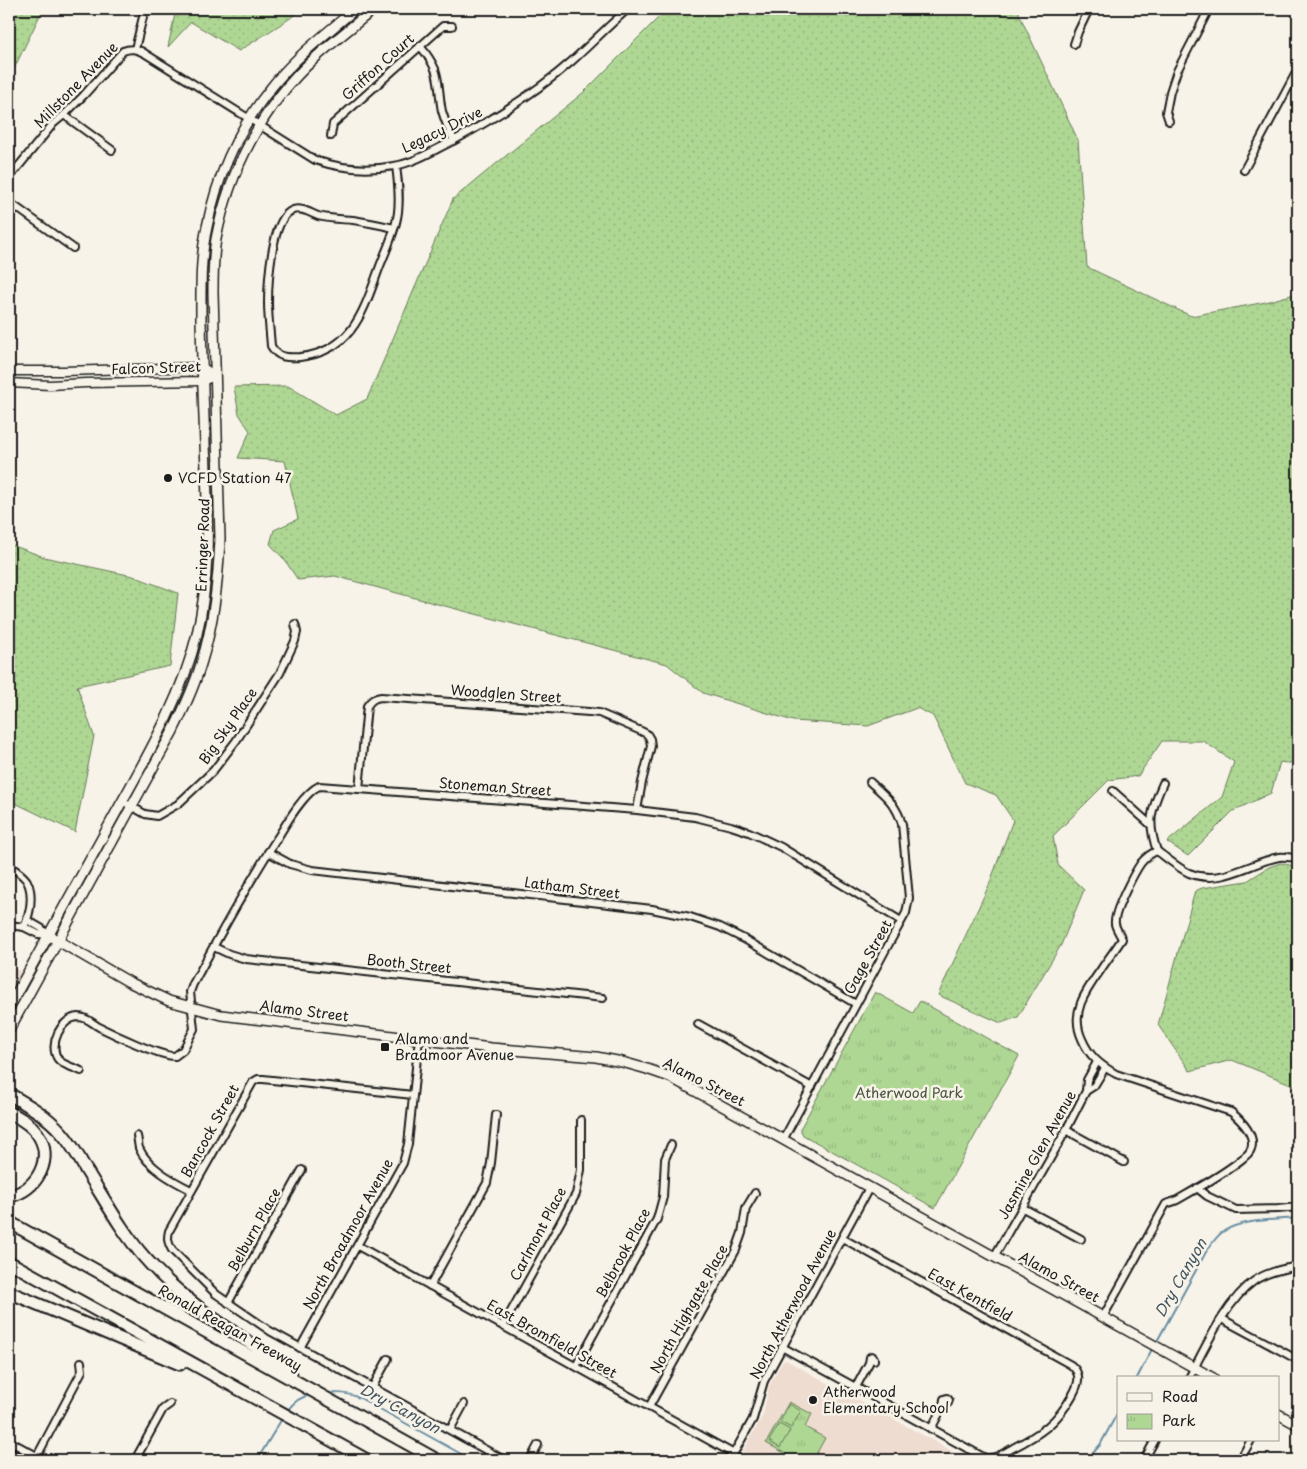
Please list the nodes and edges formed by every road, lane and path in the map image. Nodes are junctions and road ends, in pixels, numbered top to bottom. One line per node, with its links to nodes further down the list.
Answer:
1 (145, 9): 10 (street)
2 (355, 9): 13 (main road, Erringer Road)
3 (374, 9): 15 (main road, Erringer Road)
4 (628, 9): 17 (street, Legacy Drive)
5 (1089, 9): 8 (street)
6 (1209, 9): 14 (street)
7 (452, 26): 9 (street, Griffon Court)
8 (1074, 44)
9 (420, 46): 16 (street, Griffon Court); 17 (street)
10 (138, 50): 12 (street, Millstone Avenue); 13 (street)
11 (1298, 69): 20 (street)
12 (64, 116): 18 (street); 21 (street, Millstone Avenue)
13 (249, 120): 15 (street, Legacy Drive); 25 (main road, Erringer Road)
14 (1169, 121)
15 (259, 126): 19 (street, Legacy Drive); 27 (main road, Erringer Road)
16 (331, 136)
17 (454, 140): 19 (street, Legacy Drive)
18 (112, 150)
19 (396, 166): 23 (street)
20 (1244, 170)
21 (9, 178)
22 (9, 202): 24 (street)
23 (394, 228): 23 (street)
24 (73, 248)
25 (202, 367): 26 (street, Falcon Street); 27 (street, Falcon Street); 28 (main road, Erringer Road)
26 (9, 371)
27 (215, 376): 28 (street, Falcon Street); 36 (main road, Erringer Road)
28 (202, 381): 29 (street, Falcon Street); 35 (main road, Erringer Road)
29 (9, 383)
30 (296, 624): 36 (street, Big Sky Place)
31 (870, 782): 44 (street, Gage Street)
32 (1163, 783): 38 (street)
33 (359, 788): 37 (street, Stoneman Street); 37 (street, Woodglen Street); 40 (street, Stoneman Street)
34 (1112, 790): 38 (street)
35 (122, 801): 36 (street, Big Sky Place); 47 (main road, Erringer Road)
36 (132, 807): 48 (main road, Erringer Road)
37 (637, 810): 44 (street, Stoneman Street)
38 (1151, 825): 39 (street)
39 (1157, 851): 41 (street); 57 (street)
40 (268, 852): 49 (street, Stoneman Street); 51 (street, Latham Street)
41 (1298, 858)
42 (9, 865): 43 (street)
43 (27, 920): 46 (street); 47 (street, Alamo Street)
44 (901, 922): 51 (street, Gage Street)
45 (9, 925): 46 (street, Alamo Street)
46 (24, 928): 47 (street, Alamo Street)
47 (48, 935): 48 (main road, Alamo Street); 52 (main road, Erringer Road)
48 (58, 940): 53 (main road, Alamo Street); 55 (main road, Erringer Road)
49 (214, 946): 50 (street, Booth Street); 53 (street, Stoneman Street)
50 (603, 998)
51 (856, 1004): 60 (street, Gage Street)
52 (9, 1007)
53 (192, 1007): 56 (main road, Alamo Street); 59 (street, Stoneman Street)
54 (698, 1024): 60 (street)
55 (9, 1030)
56 (419, 1039): 63 (street, North Broadmoor Avenue); 69 (main road, Alamo Street)
57 (1098, 1062): 58 (street); 61 (street)
58 (1105, 1068): 61 (street, Jasmine Glen Avenue); 74 (street)
59 (82, 1071)
60 (812, 1087): 69 (street, Gage Street)
61 (1086, 1091): 67 (street, Jasmine Glen Avenue)
62 (9, 1094): 104 (highway)
63 (413, 1095): 75 (street, Bancock Street); 83 (street, North Broadmoor Avenue)
64 (9, 1112): 77 (highway)
65 (496, 1115): 87 (street)
66 (581, 1120): 92 (street, Carlmont Place)
67 (1066, 1130): 71 (street); 79 (street, Jasmine Glen Avenue)
68 (137, 1136): 75 (street)
69 (783, 1140): 73 (main road, Alamo Street)
70 (671, 1145): 99 (street, Belbrook Place)
71 (1124, 1162)
72 (302, 1170): 89 (street, Belburn Place)
73 (869, 1188): 81 (street, North Atherwood Avenue); 84 (main road, Alamo Street)
74 (1197, 1188): 78 (street); 90 (street)
75 (191, 1190): 89 (street, Bancock Street)
76 (755, 1193): 110 (street, North Highgate Place)
77 (9, 1196)
78 (1298, 1207)
79 (1023, 1208): 82 (street); 84 (street, Jasmine Glen Avenue)
80 (9, 1222): 104 (highway, Ronald Reagan Freeway)
81 (842, 1238): 93 (street, North Atherwood Avenue); 113 (street, East Kentfield)
82 (1081, 1239)
83 (358, 1246): 87 (street, East Bromfield Street); 94 (street, North Broadmoor Avenue)
84 (994, 1257): 90 (main road, Alamo Street)
85 (9, 1262): 103 (highway)
86 (1298, 1266): 91 (street)
87 (430, 1286): 92 (street, East Bromfield Street)
88 (9, 1292): 103 (highway)
89 (228, 1303): 94 (street)
90 (1103, 1317): 100 (main road, Alamo Street)
91 (1222, 1319): 97 (street); 100 (street)
92 (503, 1326): 99 (street, East Bromfield Street)
93 (782, 1347): 106 (street); 120 (street, North Atherwood Avenue)
94 (300, 1348): 105 (street)
95 (388, 1359): 105 (street)
96 (874, 1360): 106 (street)
97 (1298, 1360)
98 (81, 1362): 121 (street)
99 (576, 1366): 110 (street, East Bromfield Street)
100 (1194, 1368): 101 (street); 102 (main road, Alamo Street)
101 (1190, 1376)
102 (1209, 1376)
103 (236, 1388): 125 (highway)
104 (308, 1388): 126 (highway, Ronald Reagan Freeway)
105 (372, 1388): 114 (street)
106 (856, 1388): 113 (street)
107 (948, 1403): 113 (street)
108 (170, 1404): 124 (street)
109 (464, 1404): 114 (street)
110 (650, 1407): 120 (street, East Bromfield Street)
111 (1280, 1415): 112 (main road)
112 (1298, 1425)
113 (931, 1429)
114 (450, 1430): 127 (street)
115 (9, 1441): 121 (street)
116 (1154, 1442): 129 (street)
117 (1250, 1442): 130 (street)
118 (538, 1445): 128 (street)
119 (9, 1452): 122 (street)
120 (732, 1457)
121 (36, 1458): 123 (street)
122 (24, 1460)
123 (44, 1460)
124 (136, 1460)
125 (367, 1460)
126 (437, 1460)
127 (504, 1460)
128 (530, 1460)
129 (1144, 1460)
130 (1240, 1460)

